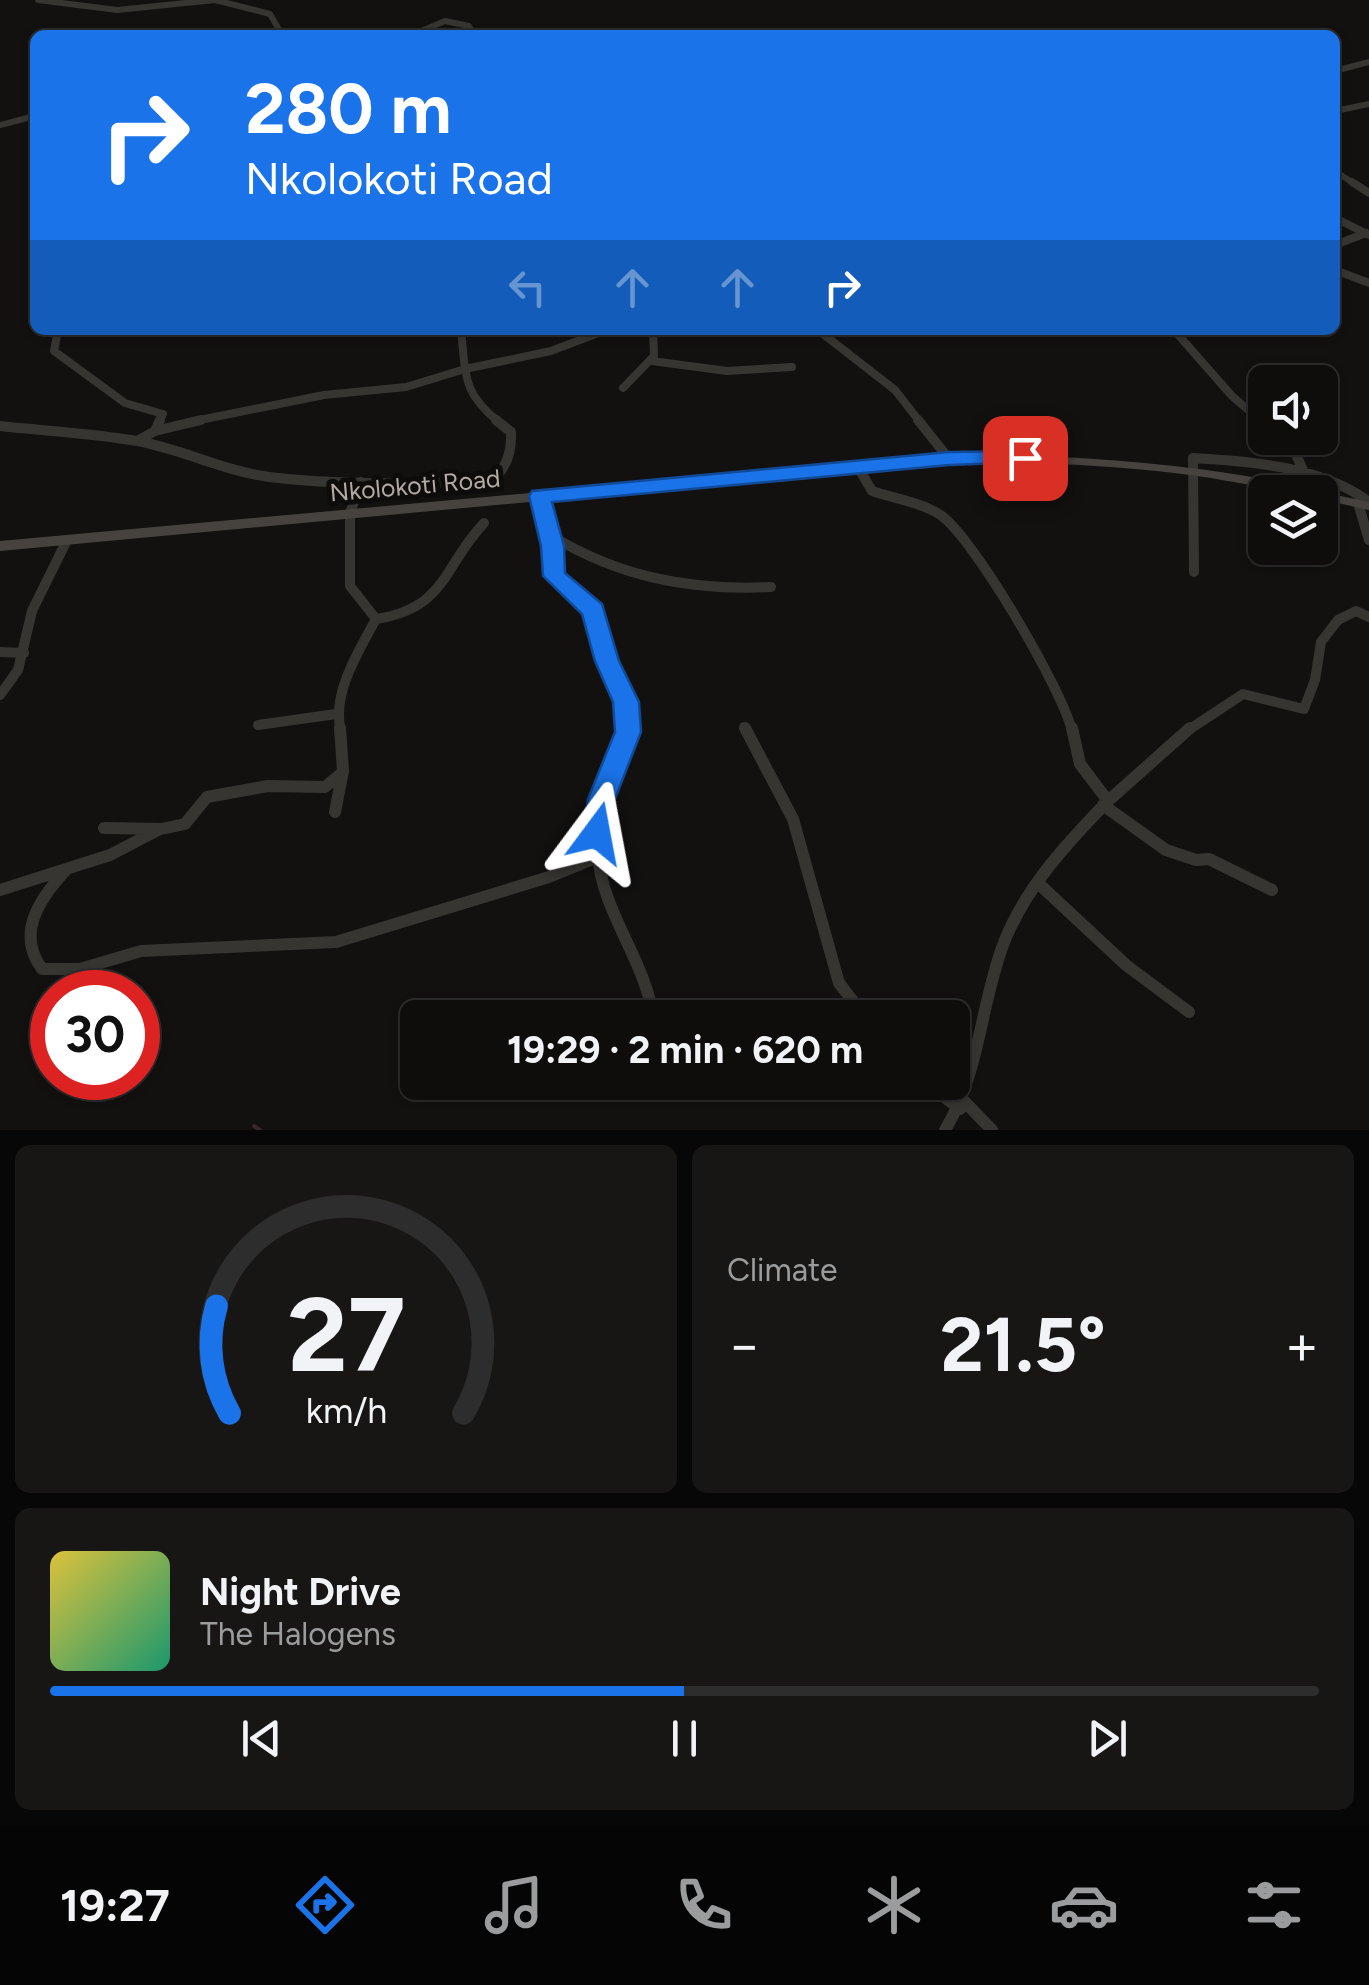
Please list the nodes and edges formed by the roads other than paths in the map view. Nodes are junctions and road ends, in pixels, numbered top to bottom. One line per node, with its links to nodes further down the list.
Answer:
1 (38, 0): 2 (street)
2 (279, 30)
3 (420, 30): 4 (street)
4 (471, 30)
5 (1369, 62): 6 (street)
6 (1340, 70)
7 (1369, 107): 8 (street)
8 (1340, 110)
9 (30, 117): 10 (street)
10 (0, 125)
11 (1340, 174): 12 (street)
12 (1369, 193)
13 (1340, 220): 14 (street)
14 (1368, 234): 15 (street)
15 (1340, 243)
16 (1340, 272): 17 (street)
17 (1369, 282)
18 (57, 335): 30 (street)
19 (462, 335): 26 (street)
20 (592, 335): 26 (street)
21 (654, 335): 24 (street)
22 (824, 335): 33 (street)
23 (1179, 335): 28 (street)
24 (652, 361): 25 (street); 27 (street)
25 (792, 367)
26 (465, 369): 30 (street); 39 (street)
27 (622, 388)
28 (1248, 410)
29 (0, 426): 31 (street)
30 (155, 431): 31 (street)
31 (137, 441): 38 (street)
32 (1297, 455): 36 (street)
33 (949, 459): 34 (main road, Nkolokoti Road); 35 (main road, Nkolokoti Road)
34 (858, 467): 41 (main road, Nkolokoti Road); 62 (street)
35 (1190, 470): 36 (street); 37 (main road, Nkolokoti Road); 51 (street)
36 (1305, 475)
37 (1248, 481)
38 (360, 482): 39 (street); 45 (street)
39 (450, 483): 43 (street)
40 (1338, 485): 44 (street)
41 (540, 496): 43 (main road, Nkolokoti Road); 47 (street)
42 (1338, 498): 44 (main road)
43 (449, 503): 45 (main road, Nkolokoti Road)
44 (1365, 504): 49 (street)
45 (350, 513): 48 (main road, Nkolokoti Road); 54 (street)
46 (484, 523): 54 (street)
47 (550, 534): 52 (street); 66 (street)
48 (67, 540): 50 (main road, Nkolokoti Road); 56 (street)
49 (1369, 540)
50 (0, 546)
51 (1194, 572)
52 (772, 587)
53 (1369, 617): 62 (street)
54 (376, 619): 58 (street)
55 (0, 652): 56 (street)
56 (24, 653): 57 (street)
57 (0, 695)
58 (336, 714): 59 (street); 61 (street)
59 (258, 726)
60 (744, 727): 72 (street)
61 (344, 772): 63 (street); 65 (street)
62 (1106, 803): 68 (street); 70 (street)
63 (335, 812)
64 (104, 828): 65 (street)
65 (161, 829): 67 (street)
66 (598, 857): 67 (street); 71 (street)
67 (66, 870): 69 (street)
68 (1039, 884): 73 (street); 75 (street)
69 (0, 890)
70 (1272, 890)
71 (651, 1000)
72 (849, 1000)
73 (1189, 1012)
74 (954, 1100): 75 (street)
75 (962, 1105): 76 (street); 77 (street)
76 (946, 1130)
77 (992, 1130)

